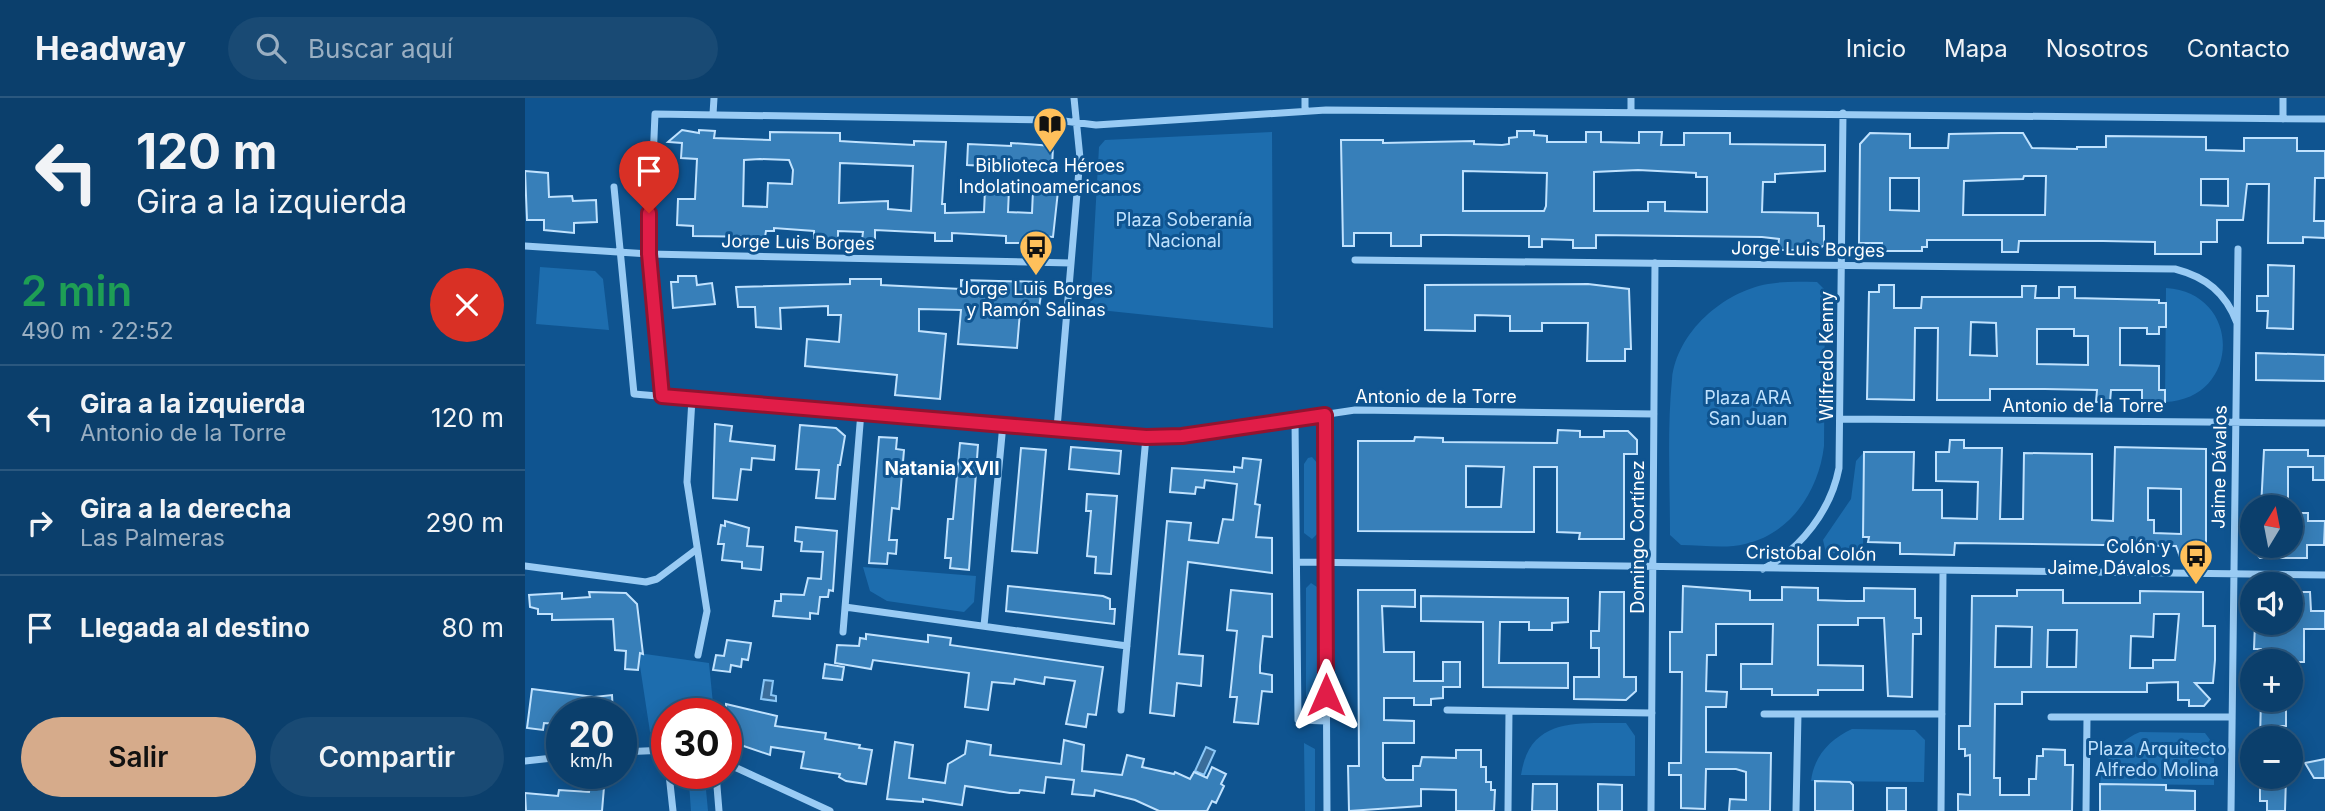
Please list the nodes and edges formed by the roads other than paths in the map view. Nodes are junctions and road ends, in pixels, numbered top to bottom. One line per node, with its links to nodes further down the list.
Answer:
1 (714, 98): 9 (street)
2 (1074, 98): 12 (street)
3 (1305, 98): 6 (street)
4 (1632, 98): 7 (street)
5 (2283, 98): 10 (street)
6 (1305, 111): 7 (street); 12 (street)
7 (1631, 112): 8 (street)
8 (1843, 113): 10 (street); 21 (street, Wilfredo Kenny)
9 (713, 114): 12 (street); 17 (street)
10 (2283, 119): 11 (street)
11 (2325, 119)
12 (1078, 124): 19 (street)
13 (614, 187): 16 (street)
14 (525, 246): 16 (street, Jorge Luis Borges)
15 (2238, 249): 22 (street, Jaime Dávalos)
16 (621, 253): 17 (street, Jorge Luis Borges); 23 (street, Antonio de la Torre)
17 (649, 254): 19 (street, Jorge Luis Borges); 23 (street)
18 (1355, 260): 20 (street, Jorge Luis Borges)
19 (1071, 263): 33 (street)
20 (1655, 263): 21 (street, Jorge Luis Borges); 26 (street, Domingo Cortínez)
21 (1842, 265): 22 (street, Jorge Luis Borges); 28 (street, Wilfredo Kenny)
22 (2237, 323): 30 (street, Jaime Dávalos)
23 (662, 396): 24 (street, Antonio de la Torre)
24 (692, 399): 25 (street, Antonio de la Torre); 35 (street)
25 (861, 412): 32 (street, Antonio de la Torre); 44 (street)
26 (1654, 414): 27 (street, Antonio de la Torre); 39 (street, Domingo Cortínez)
27 (1325, 415): 29 (street, Antonio de la Torre); 37 (street)
28 (1841, 419): 30 (street, Antonio de la Torre); 40 (street, Wilfredo Kenny)
29 (1295, 420): 34 (street, Antonio de la Torre); 36 (street)
30 (2235, 422): 31 (street, Antonio de la Torre); 42 (street, Jaime Dávalos)
31 (2325, 423)
32 (1003, 424): 33 (street, Antonio de la Torre); 45 (street)
33 (1057, 428): 34 (street, Antonio de la Torre)
34 (1146, 437): 47 (street)
35 (697, 549): 38 (street); 48 (street)
36 (1297, 562): 37 (street, Cristobal Colón); 59 (street)
37 (1326, 563): 39 (street, Cristobal Colón); 59 (street)
38 (525, 566)
39 (1653, 567): 40 (street, Cristobal Colón); 52 (street, Domingo Cortínez)
40 (1762, 569): 41 (street, Cristobal Colón)
41 (1943, 570): 42 (street, Cristobal Colón); 55 (street)
42 (2234, 575): 43 (street, Cristobal Colón); 57 (street, Jaime Dávalos)
43 (2325, 575)
44 (845, 607): 45 (street); 46 (street)
45 (984, 626): 47 (street)
46 (843, 632)
47 (1127, 646): 49 (street)
48 (698, 655)
49 (1121, 710)
50 (1447, 710): 51 (street)
51 (1509, 711): 52 (street); 69 (street)
52 (1652, 713): 70 (street, Domingo Cortínez)
53 (1764, 714): 54 (street)
54 (1798, 714): 55 (street); 71 (street)
55 (1942, 714): 72 (street)
56 (2051, 717): 58 (street)
57 (2232, 717): 58 (street); 74 (street, Jaime Dávalos)
58 (2087, 718): 73 (street)
59 (1326, 721): 68 (street)
60 (546, 759): 61 (street)
61 (525, 761)
62 (742, 770): 67 (street)
63 (671, 789): 65 (street)
64 (717, 789): 66 (street)
65 (673, 811)
66 (719, 811)
67 (830, 811)
68 (1327, 811)
69 (1508, 811)
70 (1651, 811)
71 (1796, 811)
72 (1941, 811)
73 (2086, 811)
74 (2231, 811)

